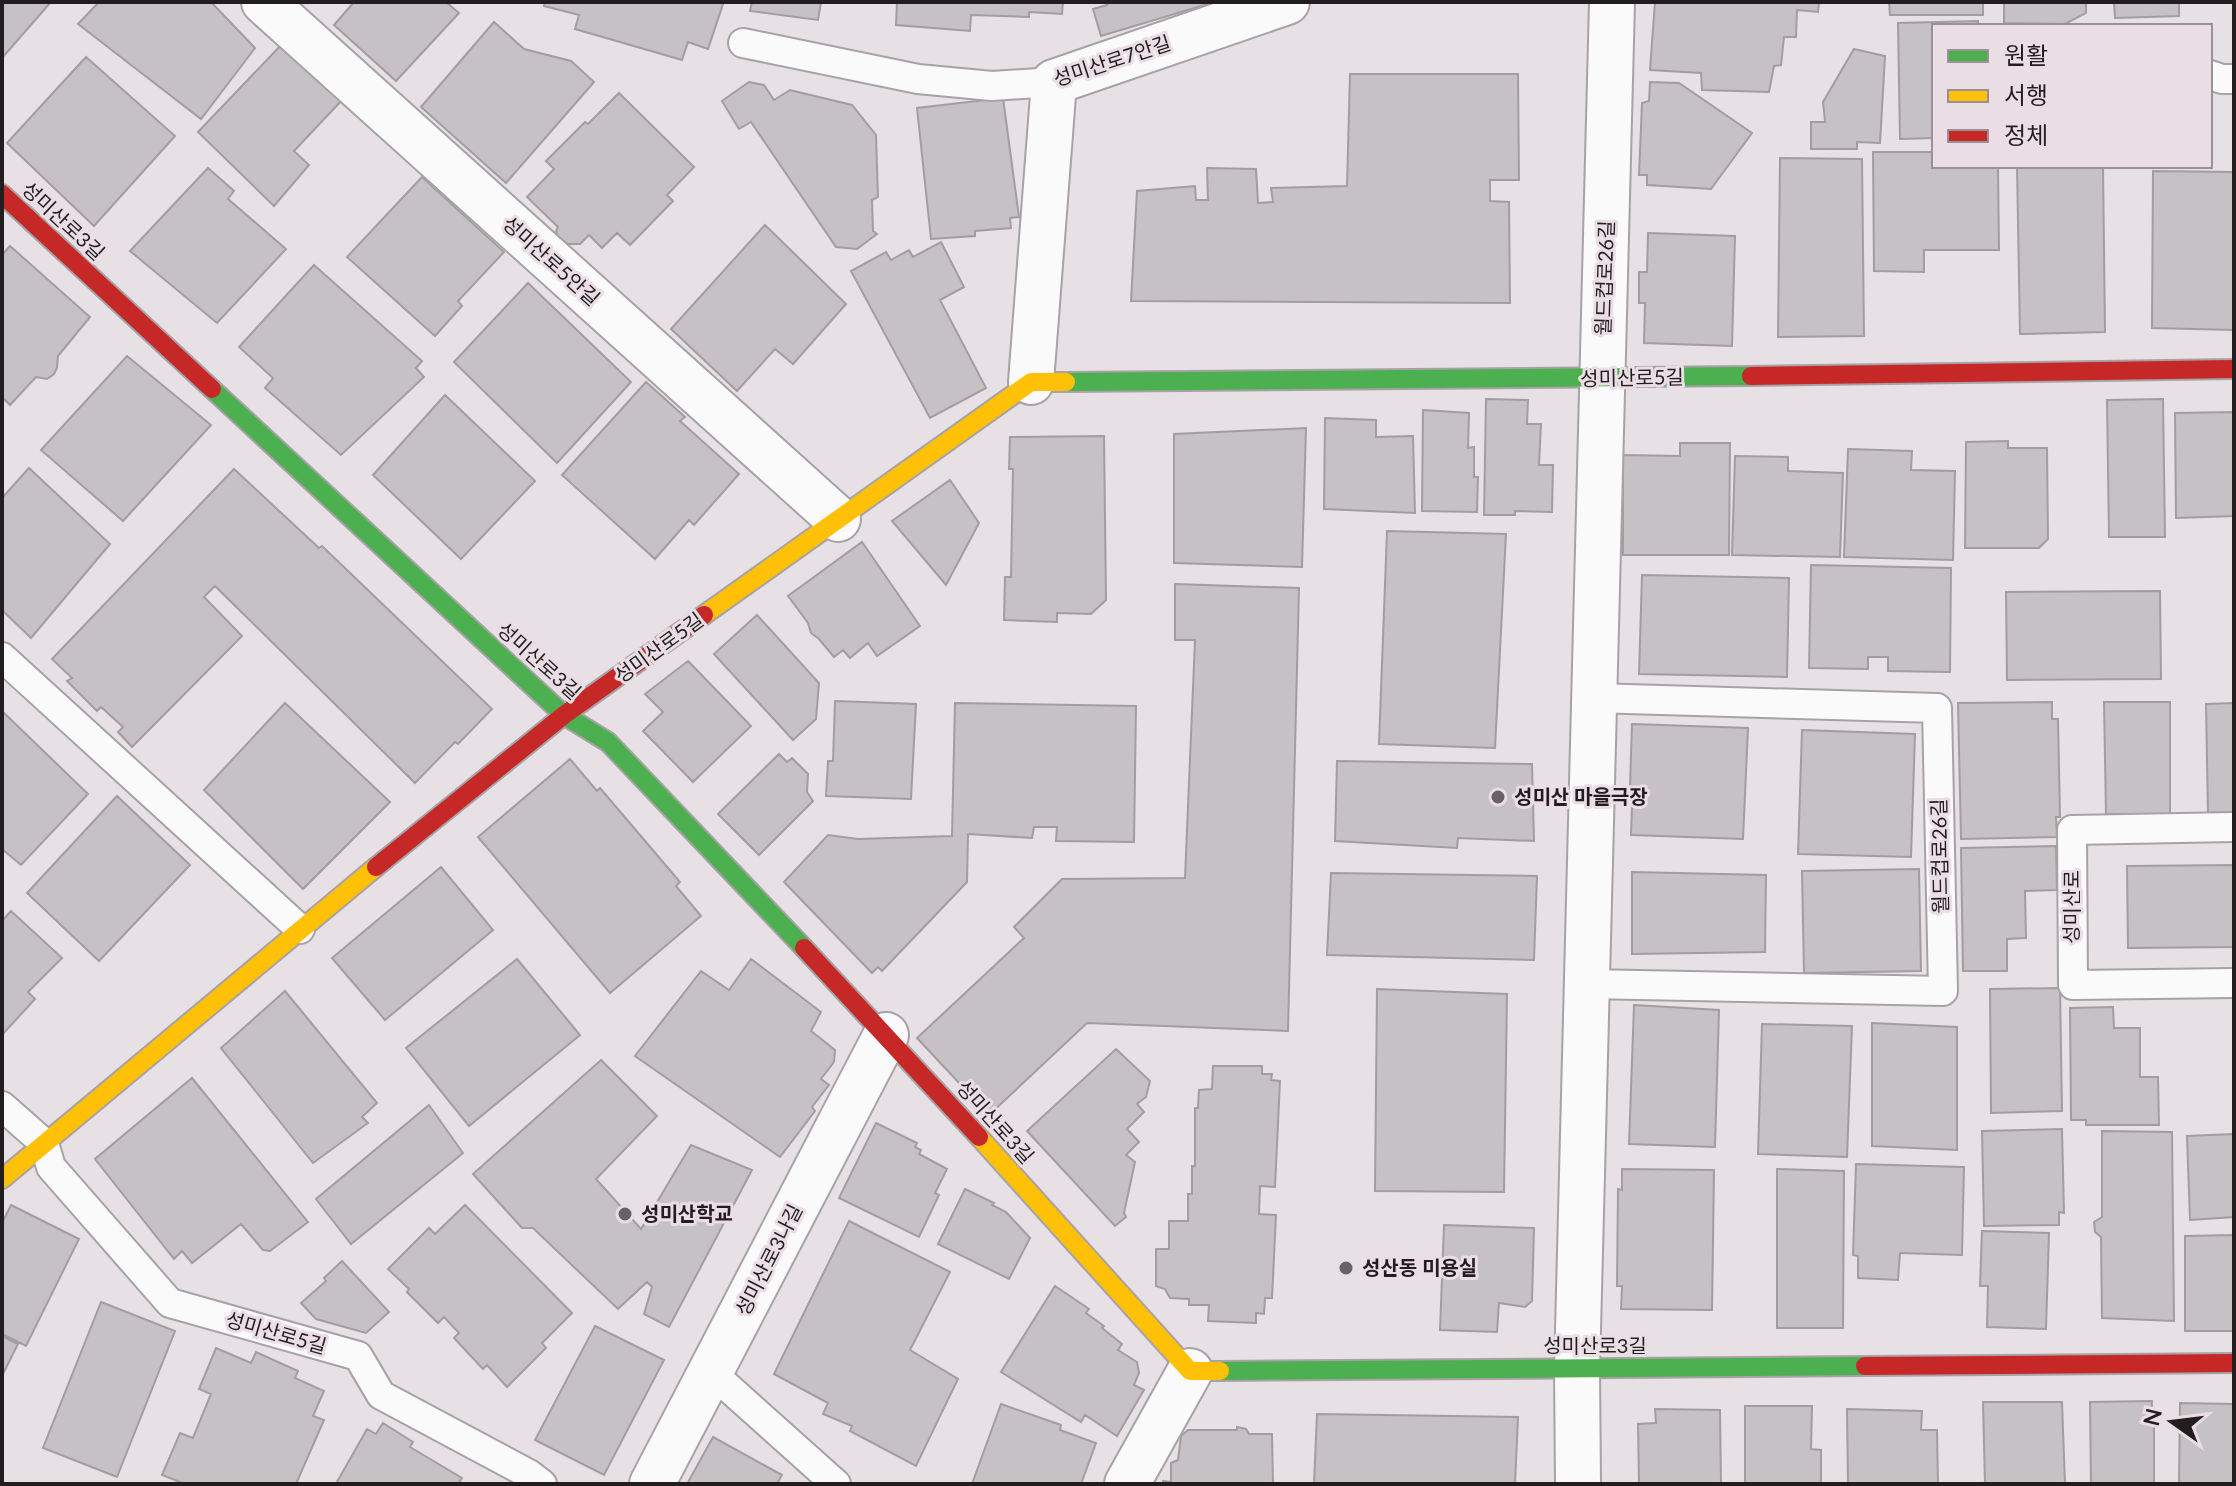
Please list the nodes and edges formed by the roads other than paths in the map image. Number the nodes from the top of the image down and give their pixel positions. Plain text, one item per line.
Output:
1 (264, 2) edge
2 (1287, 2) edge
3 (1612, 2) edge
4 (743, 43) dead end
5 (2212, 76) edge
6 (2234, 79) edge
7 (1054, 82) junction
8 (2, 194) edge
9 (2234, 369) edge
10 (1602, 378) junction
11 (1031, 382) junction
12 (838, 519) junction
13 (2, 657) edge
14 (1593, 698) junction
15 (564, 715) junction
16 (2234, 827) edge
17 (300, 929) junction
18 (2234, 983) edge
19 (1587, 984) junction
20 (886, 1035) junction
21 (2, 1106) edge
22 (44, 1143) junction
23 (2, 1179) edge
24 (2234, 1363) edge
25 (1577, 1369) junction
26 (1190, 1371) junction
27 (711, 1372) junction
28 (542, 1484) edge
29 (652, 1484) edge
30 (836, 1484) edge
31 (1127, 1484) edge
32 (1578, 1484) edge

1 - 12 street, 성미산로5안길
2 - 7 street, 성미산로7안길
3 - 10 street, 월드컵로26길
4 - 7 lane, 성미산로7안길
5 - 6 lane
7 - 11 street
8 - 15 street, 성미산로3길
9 - 10 street, 성미산로5길
10 - 11 street, 성미산로5길
10 - 14 street, 월드컵로26길
11 - 12 street, 성미산로5길
12 - 15 street, 성미산로5길
13 - 17 lane
14 - 19 street, 월드컵로26길
14 - 19 lane, 월드컵로26길
15 - 17 street, 성미산로5길
15 - 20 street, 성미산로3길
16 - 18 lane, 성미산로
17 - 22 street, 성미산로5길
19 - 25 street, 월드컵로26길
20 - 26 street, 성미산로3길
20 - 27 street, 성미산로3나길
21 - 22 lane, 성미산로5길
22 - 23 street, 성미산로5길
22 - 28 lane, 성미산로5길
24 - 25 street, 성미산로3길
25 - 26 street, 성미산로3길
25 - 32 street, 월드컵로26길
26 - 31 street
27 - 29 street, 성미산로3나길
27 - 30 lane

